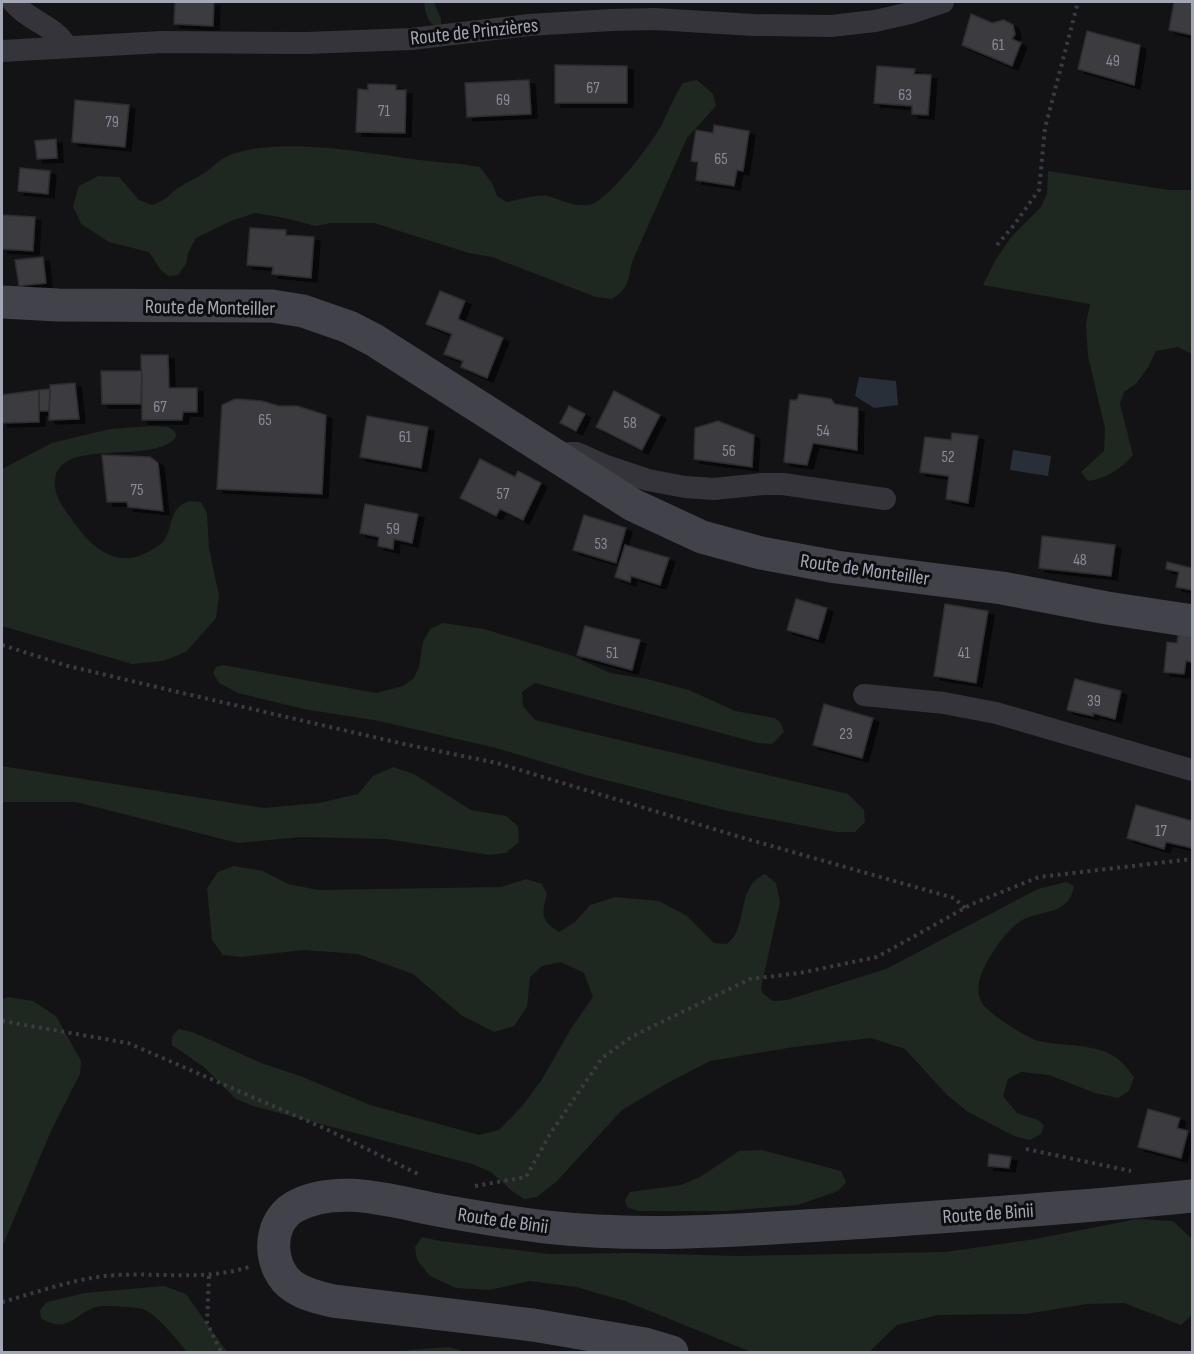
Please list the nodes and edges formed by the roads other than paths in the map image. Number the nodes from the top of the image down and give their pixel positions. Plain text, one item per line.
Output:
1 (13, 2) edge
2 (943, 2) edge
3 (67, 47) junction
4 (2, 51) edge
5 (2, 302) edge
6 (559, 457) junction
7 (885, 499) dead end
8 (1192, 621) edge
9 (864, 695) dead end
10 (1192, 770) edge
11 (1192, 1196) edge
12 (672, 1353) edge

1 - 3 street
2 - 3 street, Route de Prinzières
3 - 4 street, Route de Prinzières
5 - 6 street, Route de Monteiller
6 - 7 street
6 - 8 street, Route de Monteiller
9 - 10 street
11 - 12 street, Route de Binii

